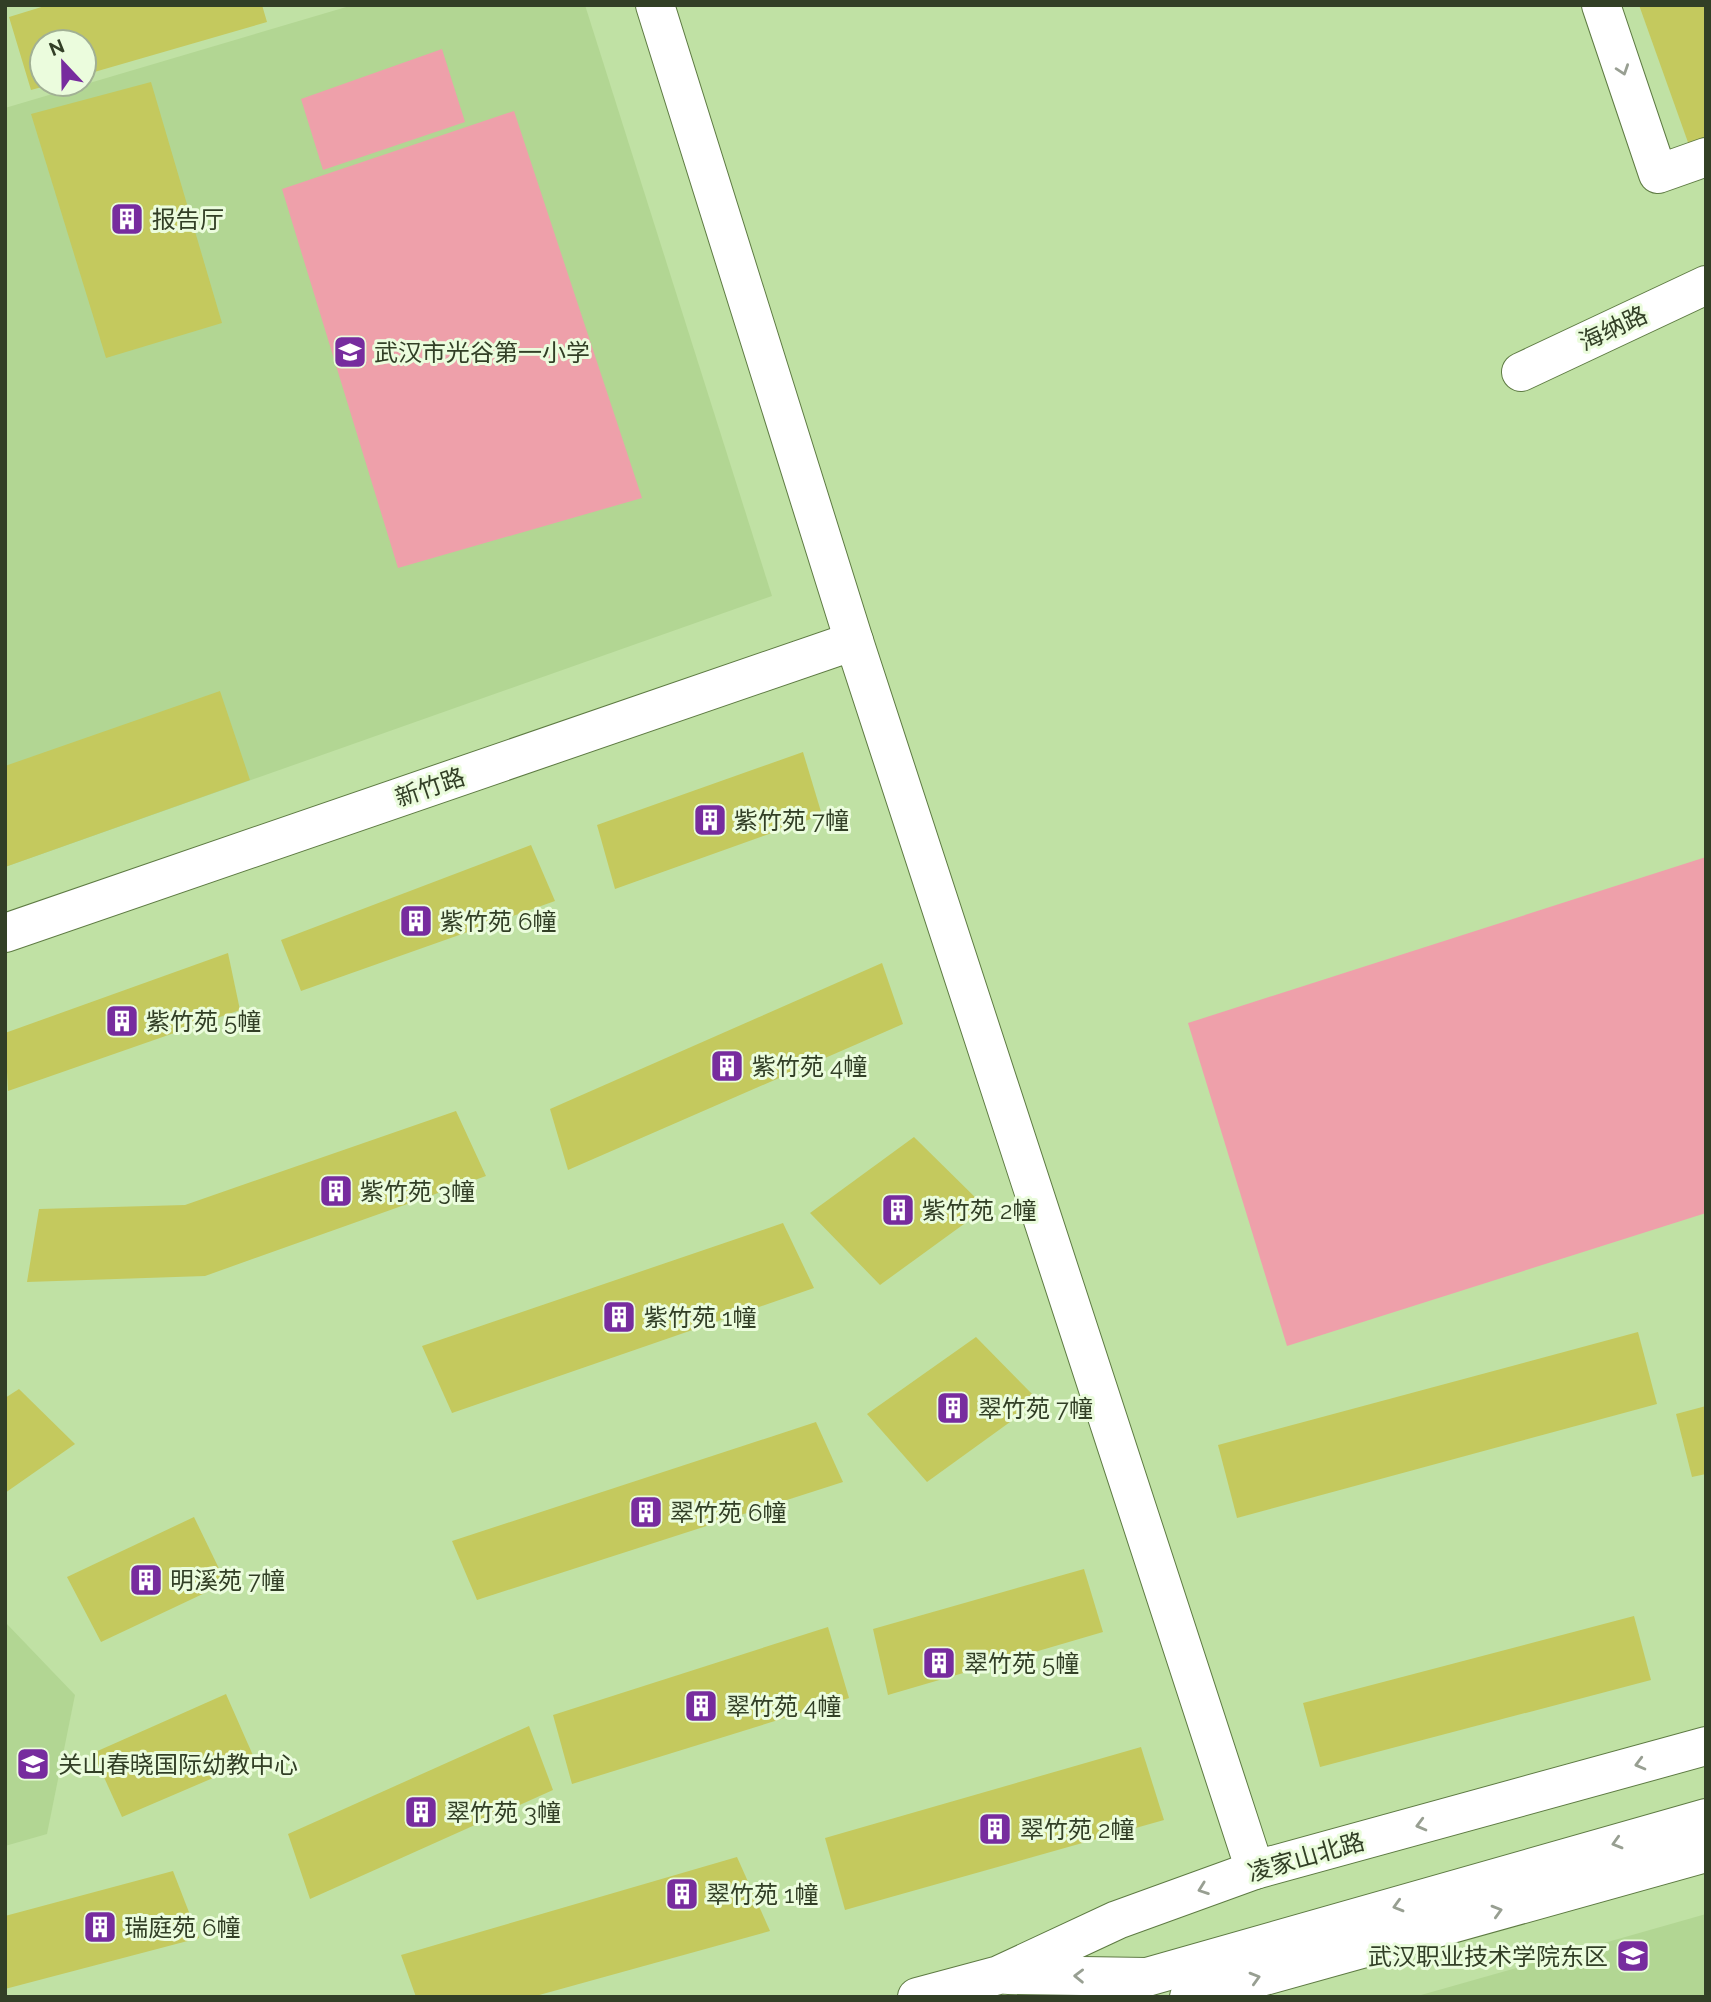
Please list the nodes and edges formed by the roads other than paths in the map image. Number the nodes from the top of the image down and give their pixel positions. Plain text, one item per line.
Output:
1 (655, 5) edge
2 (1601, 5) edge
3 (1706, 157) edge
4 (1706, 285) edge
5 (1521, 372) dead end
6 (854, 641) junction
7 (5, 933) edge
8 (1706, 1746) edge
9 (1706, 1818) edge
10 (1706, 1853) edge
11 (1255, 1870) junction
12 (999, 1975) junction
13 (917, 1997) edge
14 (1189, 1997) edge

1 - 6 main road
2 -> 3 main road
4 - 5 main road, 海纳路
6 - 7 main road, 新竹路
6 - 11 main road
8 -> 11 main road, 凌家山北路
9 -> 12 main road
14 -> 10 main road
11 -> 12 main road, 凌家山北路
12 - 13 main road, 凌家山北路

